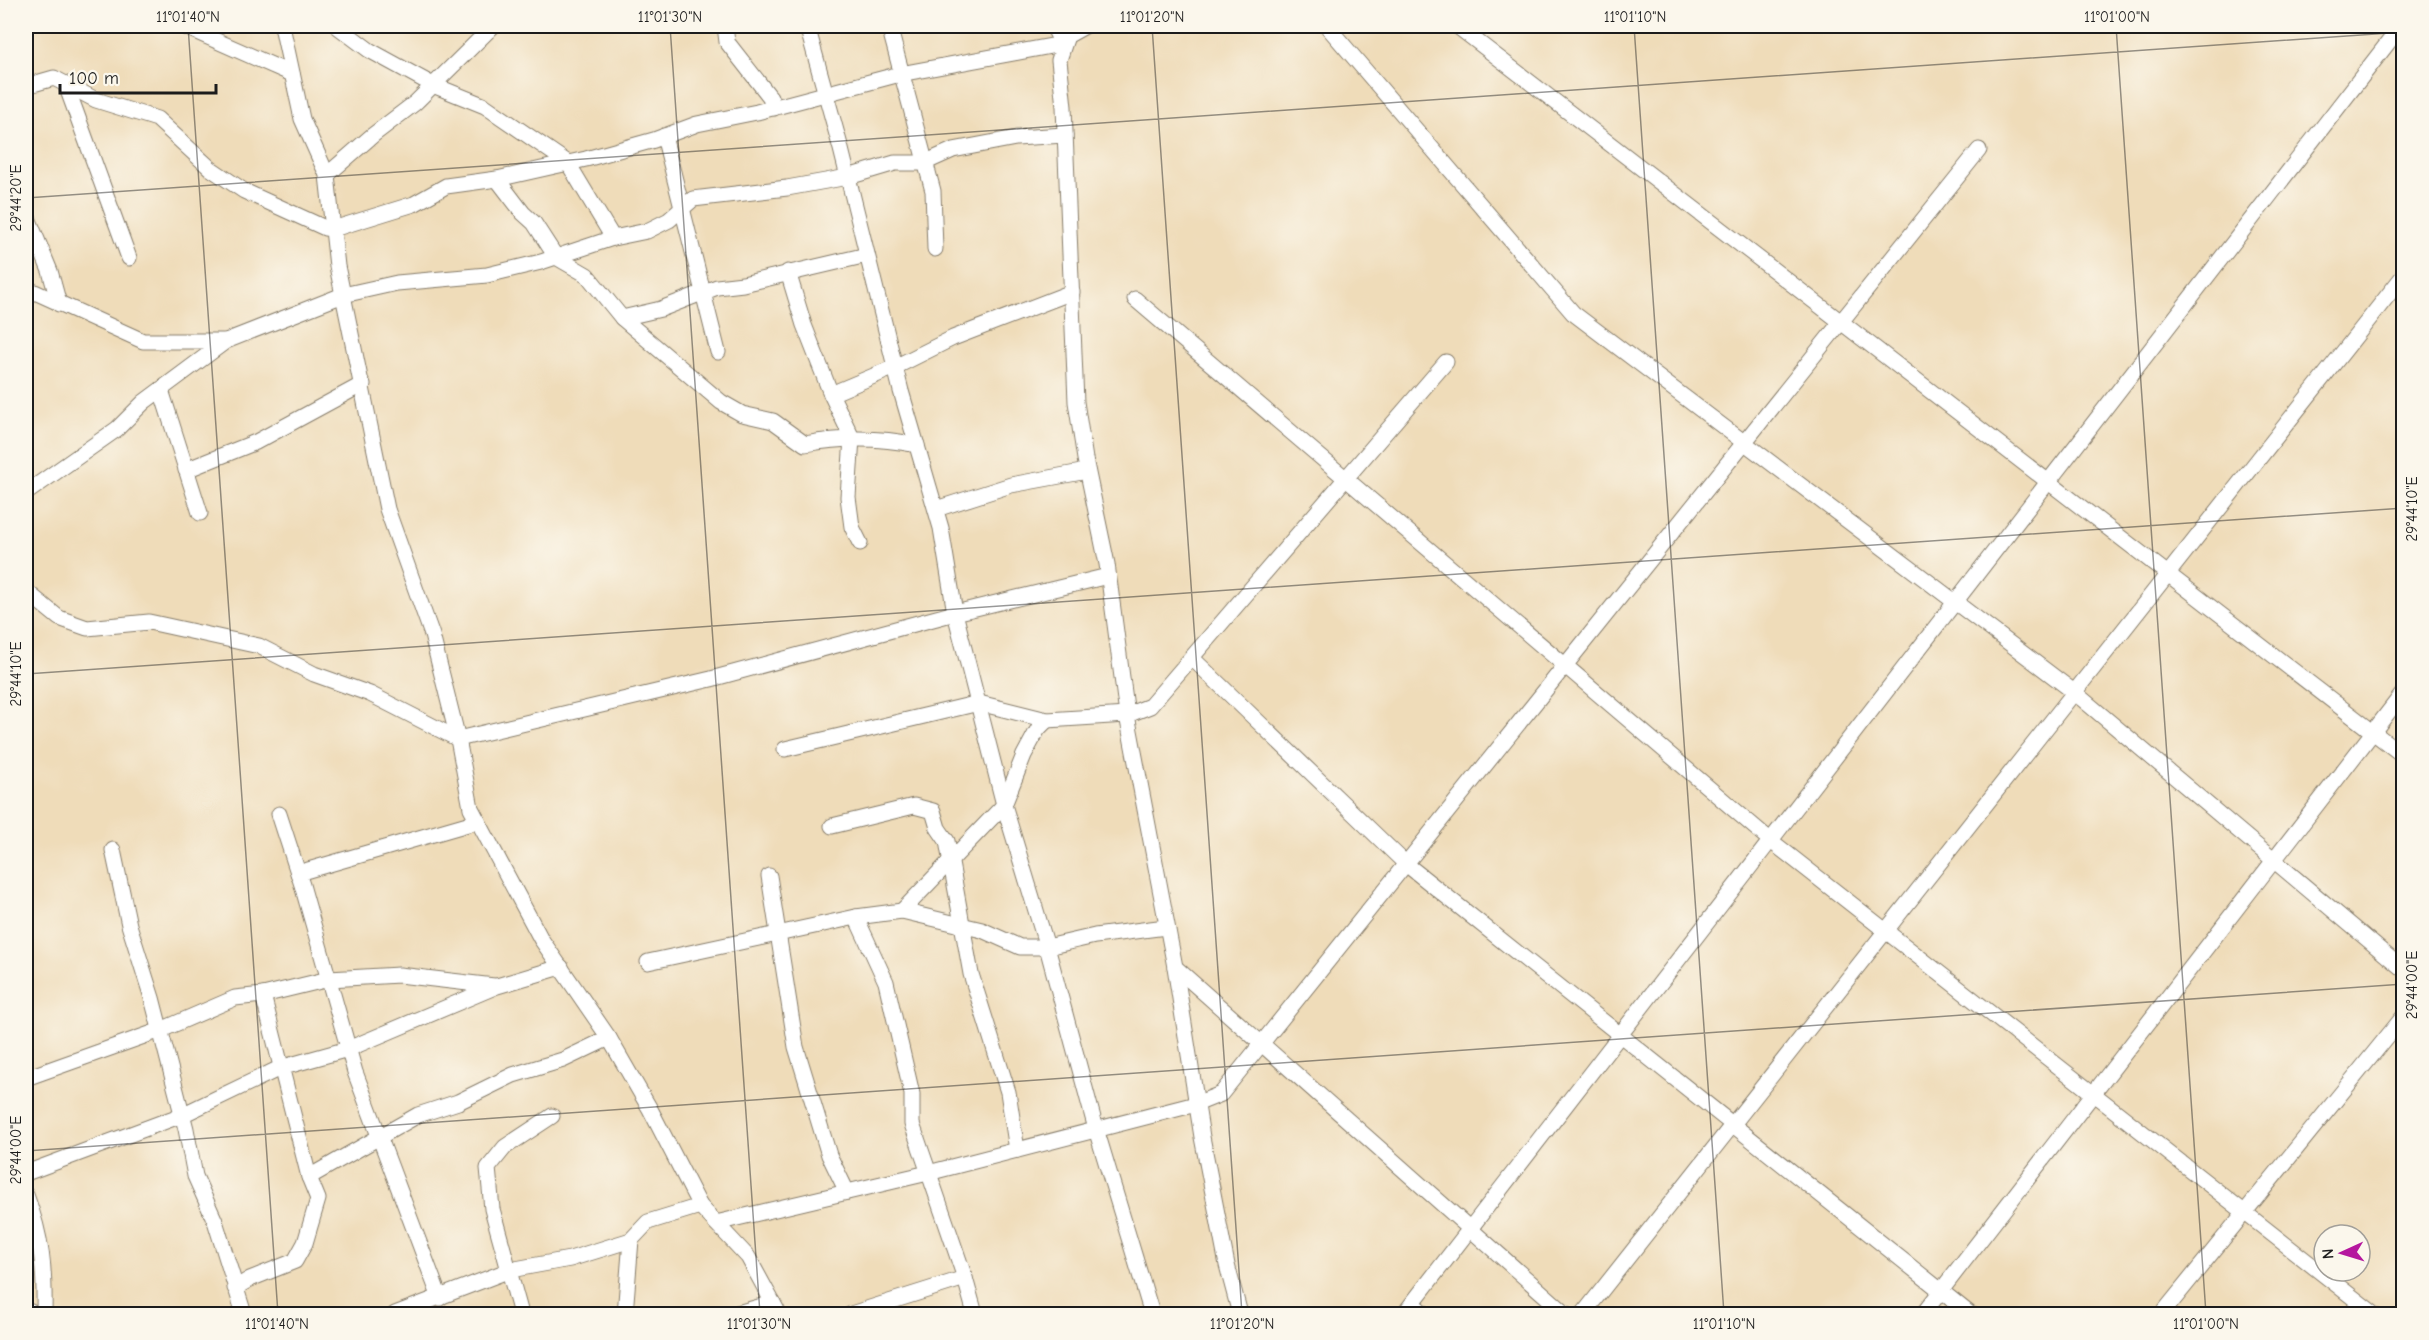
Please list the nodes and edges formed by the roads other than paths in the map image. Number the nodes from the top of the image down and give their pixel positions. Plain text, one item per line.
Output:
1 (183, 26) edge
2 (282, 26) edge
3 (337, 26) edge
4 (493, 26) edge
5 (725, 26) edge
6 (807, 26) edge
7 (889, 26) edge
8 (1053, 26) edge
9 (1085, 26) edge
10 (1327, 26) edge
11 (1457, 26) edge
12 (2401, 26) edge
13 (1062, 44) junction
14 (292, 74) junction
15 (900, 74) junction
16 (66, 85) junction
17 (433, 85) junction
18 (26, 86) edge
19 (825, 94) junction
20 (774, 108) junction
21 (1065, 135) junction
22 (664, 136) junction
23 (1979, 150) dead end
24 (567, 163) junction
25 (924, 163) junction
26 (327, 175) junction
27 (848, 177) junction
28 (497, 179) junction
29 (681, 209) junction
30 (26, 213) edge
31 (333, 229) junction
32 (613, 238) junction
33 (935, 249) dead end
34 (867, 255) junction
35 (556, 257) junction
36 (129, 258) dead end
37 (788, 272) junction
38 (2403, 275) edge
39 (26, 288) edge
40 (1072, 291) junction
41 (702, 293) junction
42 (343, 295) junction
43 (1135, 299) dead end
44 (59, 304) junction
45 (622, 318) junction
46 (1841, 322) junction
47 (226, 341) junction
48 (718, 352) dead end
49 (1446, 362) dead end
50 (895, 368) junction
51 (363, 384) junction
52 (161, 390) junction
53 (831, 394) junction
54 (852, 438) junction
55 (1744, 443) junction
56 (917, 445) junction
57 (186, 470) junction
58 (1087, 471) junction
59 (1347, 480) junction
60 (2048, 482) junction
61 (26, 493) edge
62 (936, 509) junction
63 (200, 513) dead end
64 (860, 543) dead end
65 (2168, 574) junction
66 (1108, 576) junction
67 (26, 591) edge
68 (1955, 602) junction
69 (955, 613) junction
70 (1192, 658) junction
71 (1565, 666) junction
72 (2074, 692) junction
73 (2403, 692) edge
74 (979, 703) junction
75 (1127, 715) junction
76 (1047, 720) junction
77 (2373, 732) junction
78 (458, 740) junction
79 (785, 749) dead end
80 (2403, 756) edge
81 (1004, 805) junction
82 (279, 814) dead end
83 (478, 821) junction
84 (832, 826) dead end
85 (1771, 841) junction
86 (113, 850) dead end
87 (2274, 860) junction
88 (949, 864) junction
89 (1406, 864) junction
90 (298, 873) junction
91 (769, 876) dead end
92 (902, 911) junction
93 (856, 917) junction
94 (960, 925) junction
95 (1166, 927) junction
96 (1886, 931) junction
97 (778, 933) junction
98 (1047, 947) junction
99 (648, 962) dead end
100 (561, 967) junction
101 (1175, 967) junction
102 (2403, 970) edge
103 (329, 979) junction
104 (497, 986) junction
105 (263, 995) junction
106 (2403, 1016) edge
107 (161, 1030) junction
108 (1620, 1035) junction
109 (609, 1038) junction
110 (1261, 1044) junction
111 (348, 1049) junction
112 (280, 1068) junction
113 (26, 1078) edge
114 (2093, 1094) junction
115 (1196, 1104) junction
116 (182, 1114) junction
117 (552, 1116) dead end
118 (1732, 1125) junction
119 (1096, 1129) junction
120 (380, 1138) junction
121 (1017, 1150) junction
122 (26, 1173) edge
123 (928, 1173) junction
124 (309, 1177) junction
125 (846, 1192) junction
126 (26, 1195) edge
127 (700, 1206) junction
128 (2245, 1213) junction
129 (716, 1223) junction
130 (1470, 1229) junction
131 (631, 1240) junction
132 (510, 1270) junction
133 (966, 1278) junction
134 (235, 1288) junction
135 (1941, 1292) junction
136 (440, 1298) junction
137 (776, 1309) edge
138 (1408, 1309) edge
139 (26, 1310) edge
140 (35, 1314) edge
141 (44, 1314) edge
142 (244, 1314) edge
143 (395, 1314) edge
144 (521, 1314) edge
145 (625, 1314) edge
146 (734, 1314) edge
147 (851, 1314) edge
148 (975, 1314) edge
149 (1152, 1314) edge
150 (1240, 1314) edge
151 (1425, 1314) edge
152 (1566, 1314) edge
153 (1583, 1314) edge
154 (1923, 1314) edge
155 (1970, 1314) edge
156 (2162, 1314) edge
157 (2374, 1314) edge

1 - 14 street
2 - 14 street
3 - 17 street
4 - 17 street
5 - 20 street
6 - 19 street
7 - 15 street
8 - 13 street
9 - 13 street
10 - 55 street
11 - 46 street
12 - 60 street
13 - 15 street
13 - 21 street
14 - 26 street
15 - 19 street
15 - 25 street
16 - 18 street
16 - 31 street
16 - 36 street
17 - 24 street
17 - 26 street
19 - 20 street
19 - 27 street
20 - 22 street
21 - 25 street
21 - 40 street
22 - 24 street
22 - 29 street
23 - 46 street
24 - 28 street
24 - 32 street
25 - 27 street
25 - 33 street
26 - 31 street
27 - 29 street
27 - 34 street
28 - 31 street
28 - 35 street
29 - 32 street
29 - 41 street
30 - 44 street
31 - 42 street
32 - 35 street
34 - 37 street
34 - 50 street
35 - 42 street
35 - 45 street
37 - 41 street
37 - 53 street
38 - 65 street
39 - 44 street
40 - 50 street
40 - 58 street
41 - 45 street
41 - 48 street
42 - 47 street
42 - 51 street
43 - 59 street
44 - 47 street
45 - 54 street
46 - 55 street
46 - 60 street
47 - 52 street
49 - 59 street
50 - 53 street
50 - 56 street
51 - 57 street
51 - 78 street
52 - 57 street
52 - 61 street
53 - 54 street
54 - 56 street
54 - 64 street
55 - 68 street
55 - 71 street
56 - 62 street
57 - 63 street
58 - 62 street
58 - 66 street
59 - 70 street
59 - 71 street
60 - 65 street
60 - 68 street
62 - 69 street
65 - 72 street
65 - 77 street
66 - 69 street
66 - 75 street
67 - 78 street
68 - 72 street
68 - 85 street
69 - 74 street
69 - 78 street
70 - 75 street
70 - 89 street
71 - 85 street
71 - 89 street
72 - 87 street
72 - 96 street
73 - 77 street
74 - 76 street
74 - 79 street
74 - 81 street
75 - 76 street
75 - 95 street
76 - 81 street
77 - 80 street
77 - 87 street
78 - 83 street
81 - 88 street
81 - 98 street
82 - 90 street
83 - 90 street
83 - 100 street
84 - 88 street
85 - 96 street
85 - 108 street
86 - 107 street
87 - 102 street
87 - 114 street
88 - 92 street
88 - 94 street
89 - 108 street
89 - 110 street
90 - 103 street
91 - 97 street
92 - 93 street
92 - 94 street
93 - 97 street
93 - 123 street
94 - 98 street
94 - 121 street
95 - 98 street
95 - 101 street
96 - 114 street
96 - 118 street
97 - 99 street
97 - 125 street
98 - 119 street
100 - 104 street
100 - 109 street
101 - 110 street
101 - 115 street
103 - 104 street
103 - 105 street
103 - 111 street
104 - 111 street
105 - 107 street
105 - 112 street
106 - 128 street
107 - 113 street
107 - 116 street
108 - 118 street
108 - 130 street
109 - 120 street
109 - 127 street
110 - 115 street
110 - 130 street
111 - 112 street
111 - 120 street
112 - 116 street
112 - 124 street
114 - 128 street
114 - 135 street
115 - 119 street
115 - 150 street
116 - 122 street
116 - 134 street
117 - 132 street
118 - 135 street
118 - 153 street
119 - 121 street
119 - 149 street
120 - 124 street
120 - 136 street
121 - 123 street
123 - 125 street
123 - 133 street
124 - 134 street
125 - 129 street
126 - 141 street
127 - 129 street
127 - 131 street
128 - 156 street
128 - 157 street
129 - 137 street
130 - 138 street
130 - 152 street
131 - 132 street
131 - 145 street
132 - 136 street
132 - 144 street
133 - 147 street
133 - 148 street
134 - 142 street
135 - 154 street
135 - 155 street
136 - 143 street
137 - 146 street
138 - 151 street
139 - 140 street

